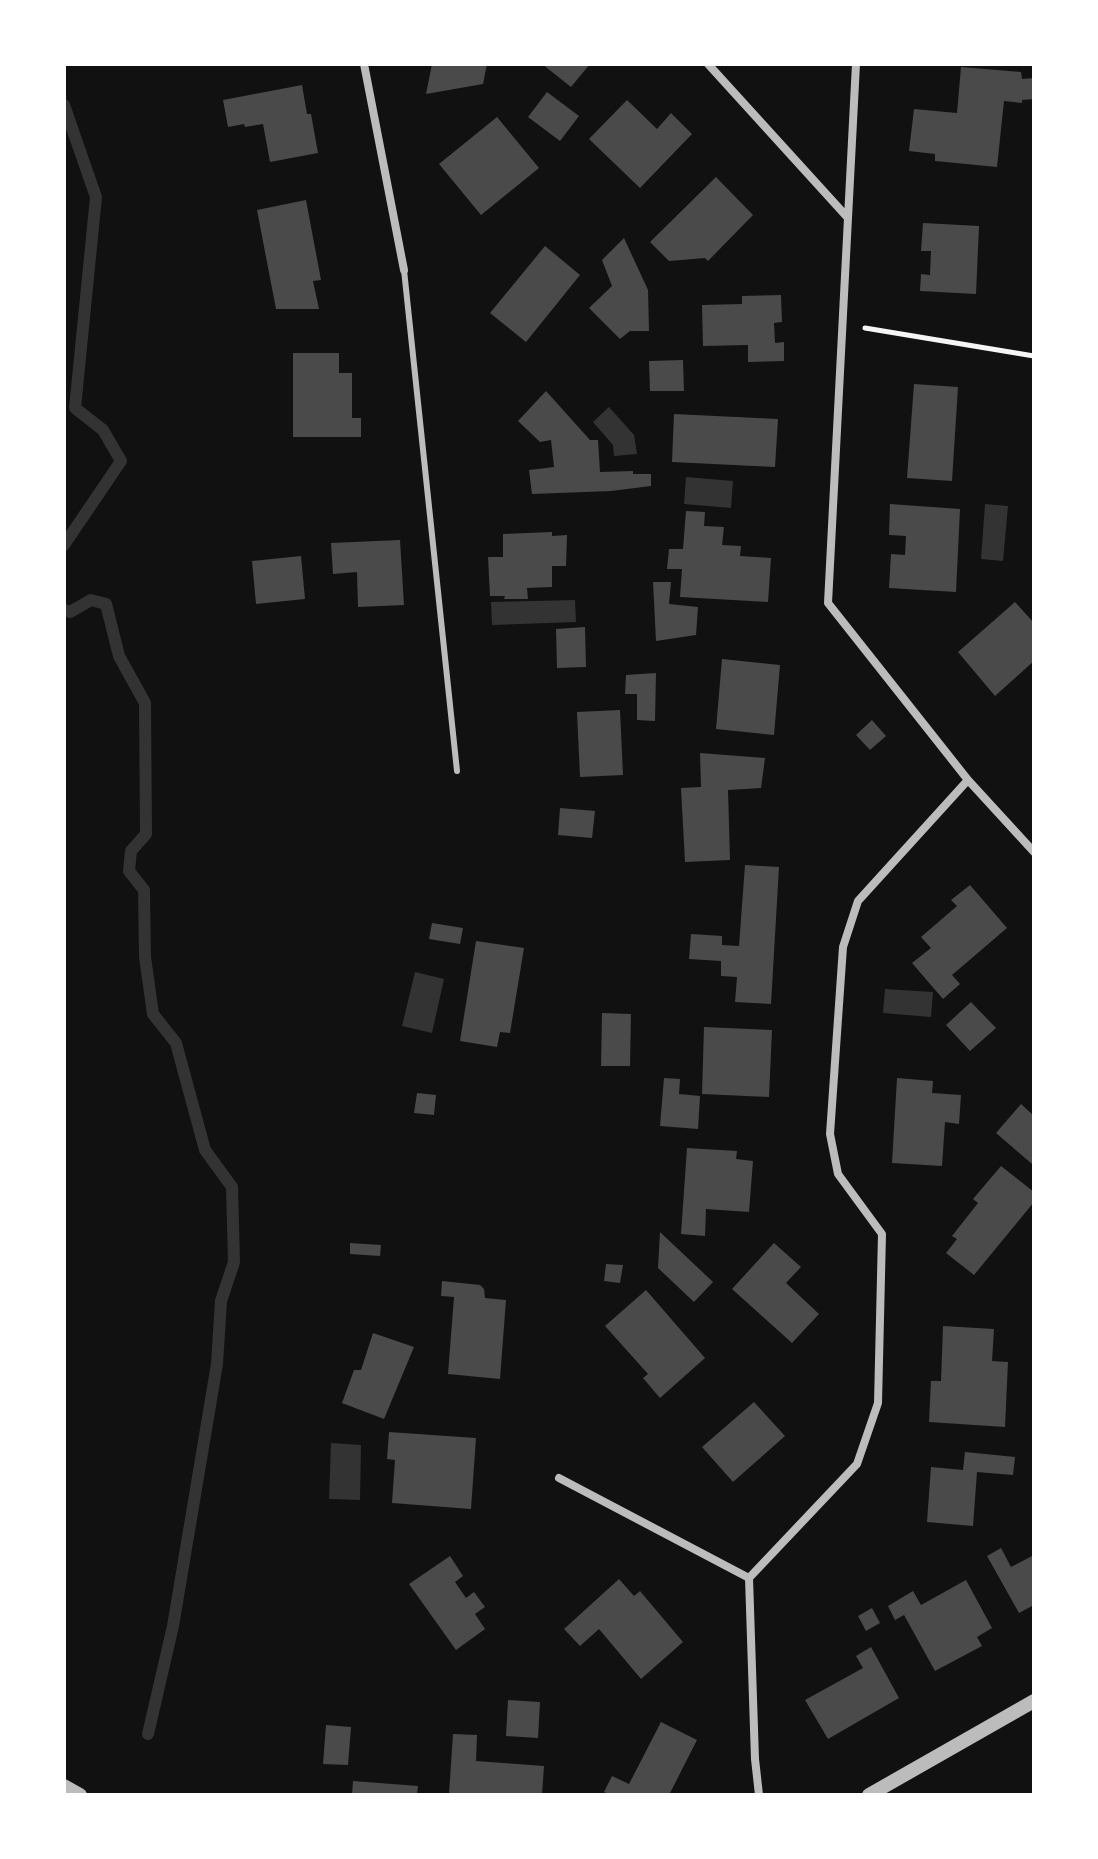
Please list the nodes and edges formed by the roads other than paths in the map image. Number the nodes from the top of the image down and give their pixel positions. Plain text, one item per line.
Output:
1 (364, 64) edge
2 (708, 64) edge
3 (856, 64) edge
4 (848, 218) junction
5 (404, 270) joint
6 (457, 771) dead end
7 (968, 780) junction
8 (1034, 852) edge
9 (559, 1478) dead end
10 (749, 1578) junction
11 (1034, 1701) edge
12 (64, 1786) edge
13 (80, 1795) edge
14 (759, 1795) edge
15 (869, 1795) edge

1 - 5 street
2 - 4 street
3 - 4 street
4 - 7 street
5 - 6 lane
7 - 8 street
7 - 10 street
9 - 10 street
10 - 14 street
11 - 15 street
12 - 13 street

